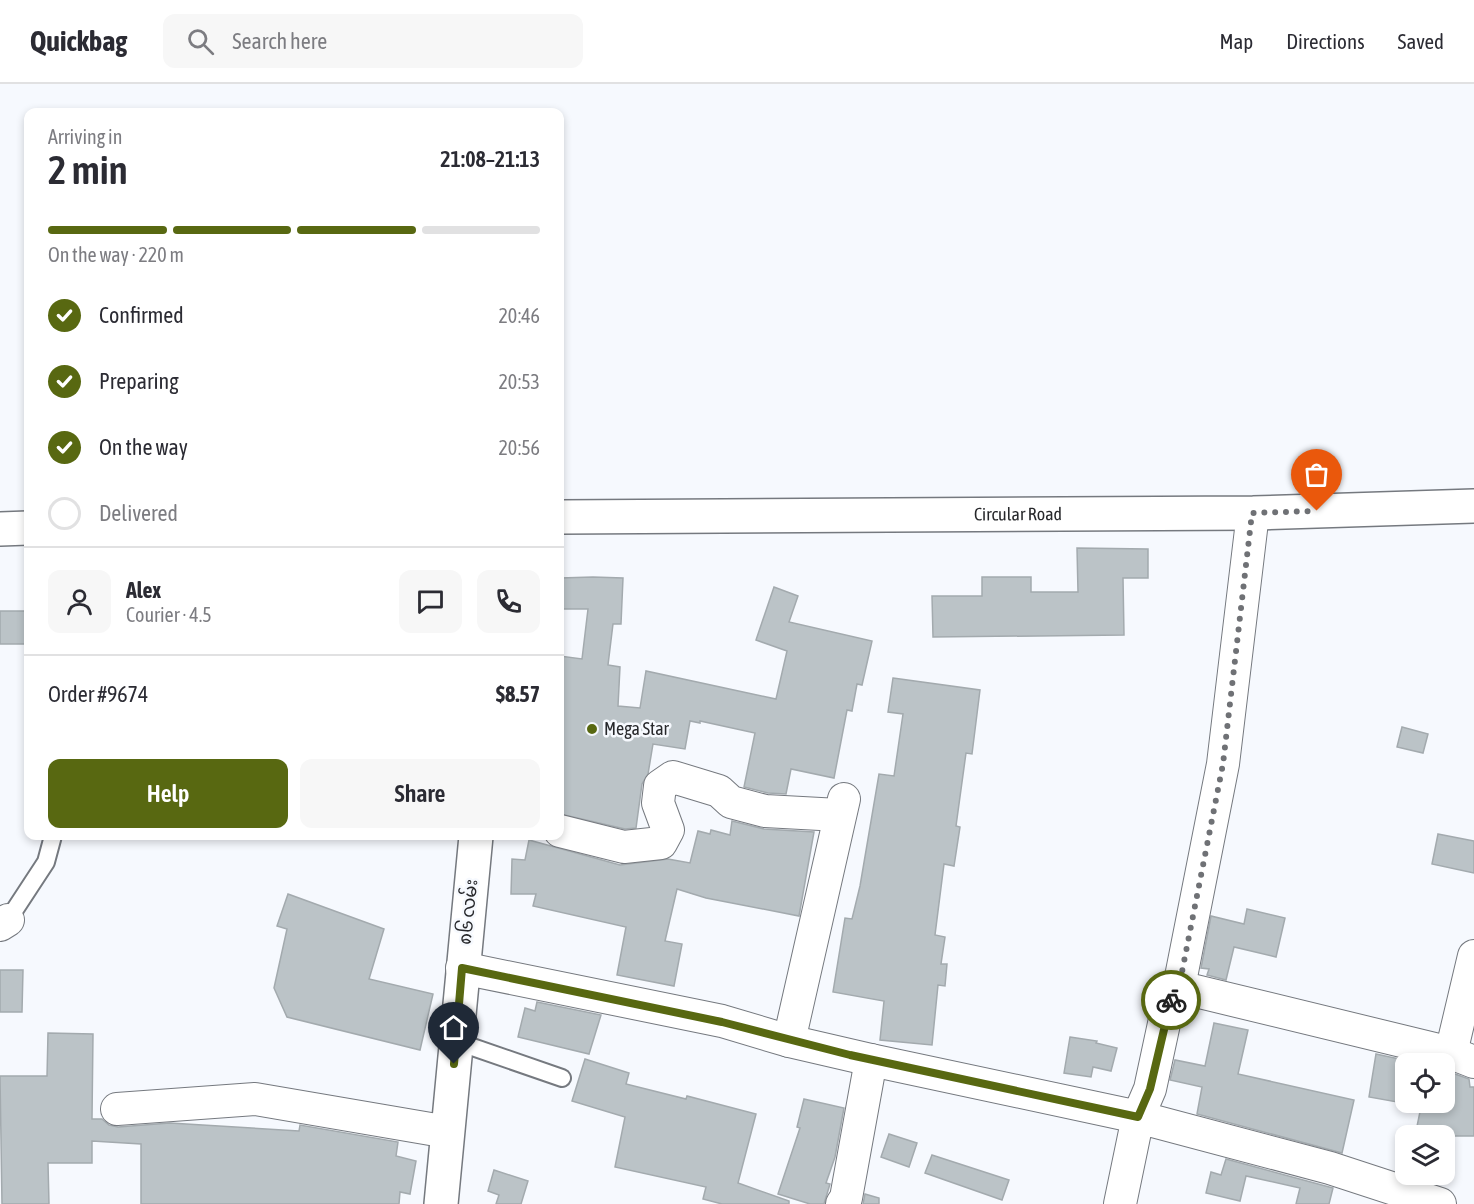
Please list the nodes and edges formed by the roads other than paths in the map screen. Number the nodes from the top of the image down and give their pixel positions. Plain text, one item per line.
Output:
1 (1474, 506) edge
2 (1252, 513) junction
3 (564, 517) edge
4 (24, 528) edge
5 (0, 529) edge
6 (564, 832) edge
7 (52, 840) edge
8 (476, 840) edge
9 (4, 923) edge
10 (1474, 956) edge
11 (462, 968) junction
12 (1179, 987) junction
13 (455, 1041) junction
14 (789, 1041) junction
15 (1463, 1058) edge
16 (871, 1060) junction
17 (562, 1078) dead end
18 (117, 1108) dead end
19 (1138, 1117) junction
20 (448, 1132) junction
21 (441, 1204) edge
22 (842, 1204) edge
23 (1120, 1204) edge
24 (1440, 1204) edge

1 - 2 main road, Circular Road
2 - 3 main road, Circular Road
2 - 12 street
4 - 5 main road
6 - 14 street
7 - 9 lane
8 - 11 main road, ၈၆ လမ်း
10 - 15 street
11 - 13 main road, ၈၆ လမ်း
11 - 14 street
12 - 15 street
12 - 19 street
13 - 17 lane
13 - 20 main road, ၈၆ လမ်း
14 - 16 street
16 - 19 street
16 - 22 street
18 - 20 street
19 - 23 street
19 - 24 street
20 - 21 main road, ၈၆ လမ်း

